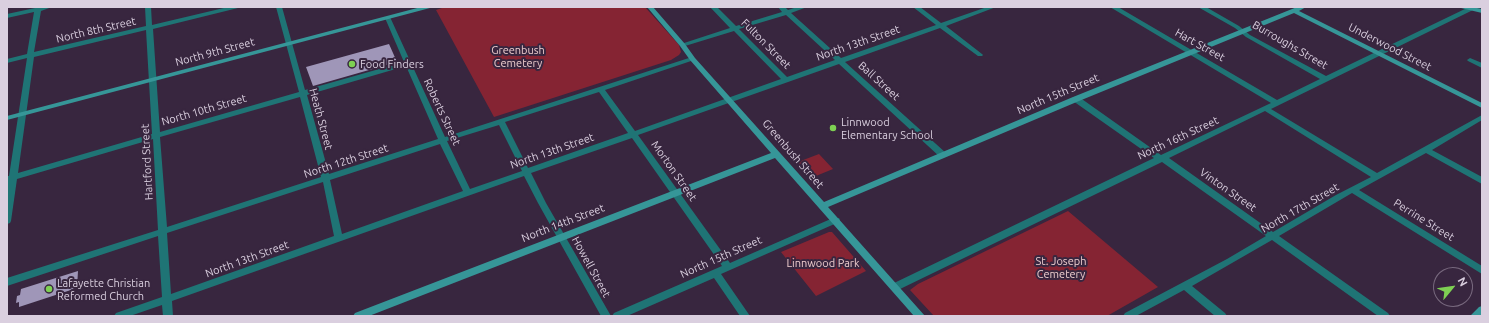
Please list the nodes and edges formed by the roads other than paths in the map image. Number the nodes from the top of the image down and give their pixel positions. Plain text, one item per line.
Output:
1 (49, 7) edge
2 (148, 7) edge
3 (236, 7) edge
4 (279, 7) edge
5 (428, 7) edge
6 (650, 7) edge
7 (713, 7) edge
8 (781, 7) edge
9 (804, 7) edge
10 (916, 7) edge
11 (993, 7) edge
12 (1113, 7) edge
13 (1201, 7) edge
14 (1303, 7) edge
15 (1463, 7) edge
16 (38, 8) edge
17 (1472, 8) edge
18 (1291, 9) edge
19 (1482, 11) edge
20 (787, 13) junction
21 (7, 16) edge
22 (388, 18) junction
23 (941, 25) junction
24 (150, 28) junction
25 (735, 29) junction
26 (1243, 31) junction
27 (290, 44) junction
28 (683, 45) junction
29 (1191, 52) junction
30 (1378, 54) junction
31 (31, 55) junction
32 (980, 55) dead end
33 (692, 59) junction
34 (1470, 60) dead end
35 (7, 61) edge
36 (840, 61) junction
37 (408, 63) junction
38 (1482, 66) edge
39 (1326, 79) junction
40 (153, 80) junction
41 (786, 80) junction
42 (601, 89) junction
43 (302, 93) junction
44 (1076, 99) junction
45 (729, 100) junction
46 (1277, 103) junction
47 (1482, 106) edge
48 (1265, 108) junction
49 (22, 114) junction
50 (1482, 117) edge
51 (7, 118) edge
52 (501, 122) junction
53 (633, 134) junction
54 (156, 136) junction
55 (443, 141) junction
56 (1426, 150) junction
57 (777, 154) junction
58 (944, 155) junction
59 (1161, 158) junction
60 (525, 172) junction
61 (1376, 176) junction
62 (10, 178) edge
63 (326, 179) junction
64 (1482, 181) edge
65 (1353, 190) junction
66 (468, 192) junction
67 (674, 193) junction
68 (823, 206) junction
69 (836, 220) junction
70 (7, 221) edge
71 (162, 233) junction
72 (1273, 235) junction
73 (562, 237) junction
74 (339, 238) junction
75 (728, 267) junction
76 (1482, 270) edge
77 (715, 272) junction
78 (7, 282) edge
79 (1184, 285) junction
80 (895, 287) junction
81 (167, 299) junction
82 (1482, 310) edge
83 (120, 316) edge
84 (168, 316) edge
85 (358, 316) edge
86 (606, 316) edge
87 (617, 316) edge
88 (745, 316) edge
89 (920, 316) edge
90 (1128, 316) edge
91 (1222, 316) edge
92 (1385, 316) edge
93 (1475, 316) edge

1 - 16 street
2 - 24 street, Hartford Street
3 - 24 street, North 8th Street
4 - 27 street, Heath Street
5 - 22 main road, North 9th Street
6 - 28 main road, Greenbush Street
7 - 25 street, Fulton Street
8 - 20 street, Ball Street
9 - 20 street
10 - 23 street
11 - 23 street, North 13th Street
12 - 29 street, Hart Street
13 - 26 street, Burroughs Street
14 - 18 main road, North 15th Street
15 - 17 main road
16 - 21 street
16 - 31 street
17 - 19 main road
17 - 30 street, North 16th Street
18 - 26 main road, North 15th Street
18 - 30 main road, Underwood Street
20 - 25 street
20 - 36 street, Ball Street
22 - 27 main road, North 9th Street
22 - 37 street, Roberts Street
23 - 32 street
23 - 36 street, North 13th Street
24 - 31 street, North 8th Street
24 - 40 street, Hartford Street
25 - 28 street
25 - 41 street, Fulton Street
26 - 29 main road, North 15th Street
26 - 39 street, Burroughs Street
27 - 40 main road, North 9th Street
27 - 43 street, Heath Street
28 - 33 main road, Greenbush Street
29 - 44 main road, North 15th Street
29 - 46 street, Hart Street
30 - 39 street, North 16th Street
30 - 47 main road, Underwood Street
31 - 35 street, North 8th Street
31 - 49 street
33 - 42 street, North 12th Street
33 - 45 main road, Greenbush Street
34 - 38 street
36 - 41 street, North 13th Street
36 - 58 street, Ball Street
37 - 43 street, North 10th Street
37 - 55 street, Roberts Street
39 - 46 street, North 16th Street
40 - 49 main road, North 9th Street
40 - 54 street, Hartford Street
41 - 45 street, North 13th Street
42 - 52 street, North 12th Street
42 - 53 street, Morton Street
43 - 54 street, North 10th Street
43 - 63 street, Heath Street
44 - 58 main road, North 15th Street
44 - 59 street, Vinton Street
45 - 53 street, North 13th Street
45 - 57 main road, Greenbush Street
46 - 48 street, North 16th Street
48 - 59 street, North 16th Street
48 - 61 street
49 - 51 main road, North 9th Street
49 - 62 street
50 - 56 street, North 17th Street
52 - 55 street, North 12th Street
52 - 60 street, Howell Street
53 - 60 street, North 13th Street
53 - 67 street, Morton Street
54 - 62 street, North 10th Street
54 - 71 street, Hartford Street
55 - 63 street, North 12th Street
55 - 66 street, Roberts Street
56 - 61 street, North 17th Street
56 - 64 street
57 - 67 main road, North 14th Street
57 - 68 main road, Greenbush Street
58 - 68 main road, North 15th Street
59 - 72 street, Vinton Street
59 - 80 street, North 16th Street
60 - 66 street, North 13th Street
60 - 73 street, Howell Street
61 - 65 street, North 17th Street
62 - 70 street
63 - 71 street, North 12th Street
63 - 74 street, Heath Street
65 - 72 street, North 17th Street
65 - 76 street, Perrine Street
66 - 74 street, North 13th Street
67 - 73 main road, North 14th Street
67 - 75 street, Morton Street
68 - 69 main road, Greenbush Street
69 - 75 street, North 15th Street
69 - 80 main road, Greenbush Street
71 - 78 street, North 12th Street
71 - 81 street, Hartford Street
72 - 79 street, North 17th Street
72 - 92 street, Vinton Street
73 - 85 main road, North 14th Street
73 - 86 street, Howell Street
74 - 81 street, North 13th Street
75 - 77 street, North 15th Street
77 - 87 street, North 15th Street
77 - 88 street
79 - 90 street, North 17th Street
79 - 91 street
80 - 89 main road, Greenbush Street
81 - 83 street, North 13th Street
81 - 84 street, Hartford Street
82 - 93 main road

